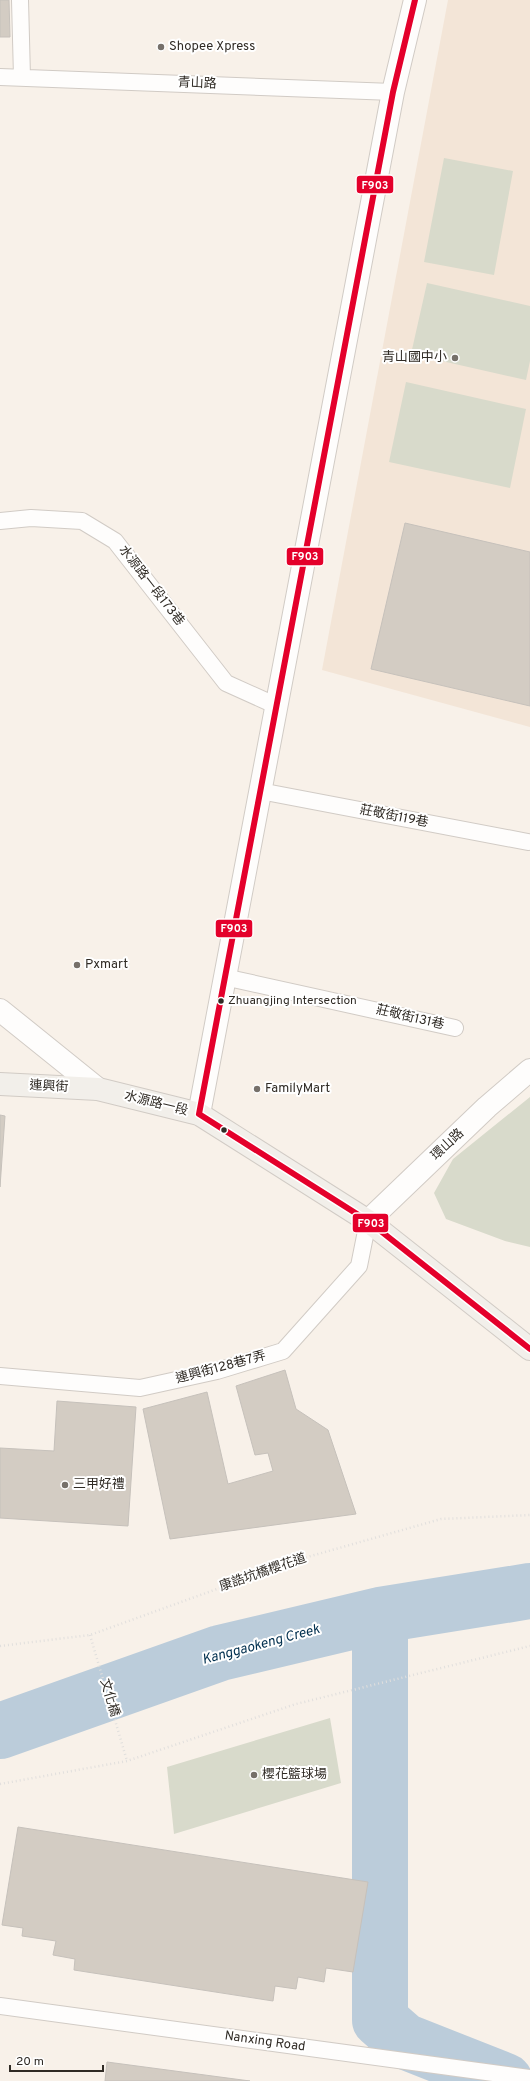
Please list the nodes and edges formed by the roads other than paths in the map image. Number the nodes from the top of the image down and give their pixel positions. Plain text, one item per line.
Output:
1 (20, 0) edge
2 (415, 0) edge
3 (0, 76) edge
4 (22, 77) junction
5 (393, 92) junction
6 (0, 521) edge
7 (277, 706) junction
8 (260, 791) junction
9 (528, 842) dead end
10 (224, 977) junction
11 (0, 1010) edge
12 (455, 1028) dead end
13 (530, 1070) edge
14 (0, 1084) edge
15 (98, 1089) junction
16 (199, 1114) junction
17 (368, 1221) junction
18 (530, 1349) edge
19 (0, 1376) edge
20 (0, 2006) edge
21 (530, 2078) edge

1 - 4 lane
2 - 5 street
3 - 4 lane, 青山路
4 - 5 lane, 青山路
5 - 7 street
6 - 7 lane, 水源路一段173巷
7 - 8 street
8 - 9 lane, 莊敬街119巷
8 - 10 street
10 - 12 lane, 莊敬街131巷
10 - 16 street
11 - 15 street, 水源路一段
13 - 17 street, 環山路
14 - 15 street, 連興街
15 - 16 street, 水源路一段
16 - 17 street, 水源路一段
17 - 18 street, 水源路一段
17 - 19 lane, 連興街128巷7弄
20 - 21 lane, Nanxing Road

